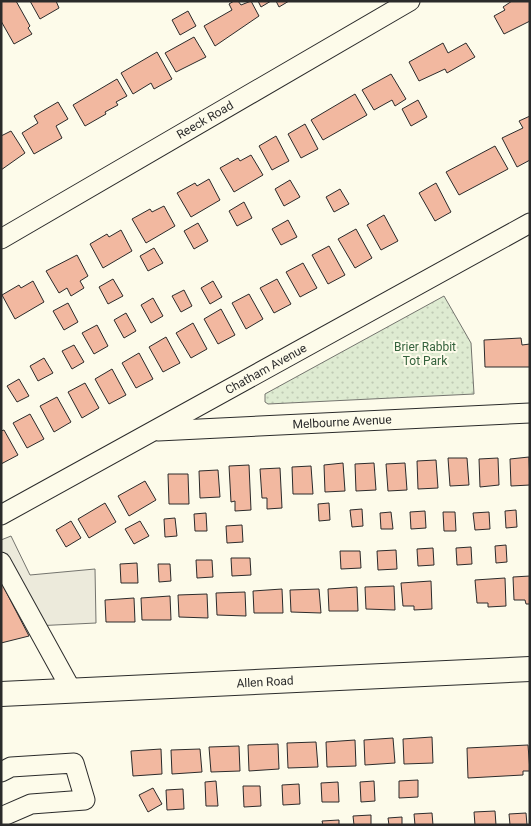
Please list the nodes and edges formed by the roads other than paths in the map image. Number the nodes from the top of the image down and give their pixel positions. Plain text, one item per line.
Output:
1 (410, 1) edge
2 (530, 224) edge
3 (1, 239) edge
4 (530, 413) edge
5 (154, 431) junction
6 (1, 515) edge
7 (1, 562) edge
8 (530, 669) edge
9 (72, 692) junction
10 (1, 694) edge
11 (1, 772) edge
12 (1, 817) edge

1 - 3 street, Reeck Road
2 - 5 street, Chatham Avenue
4 - 5 street, Melbourne Avenue
5 - 6 street, Chatham Avenue
7 - 9 street
8 - 9 main road, Allen Road
9 - 10 main road, Allen Road
11 - 12 street

